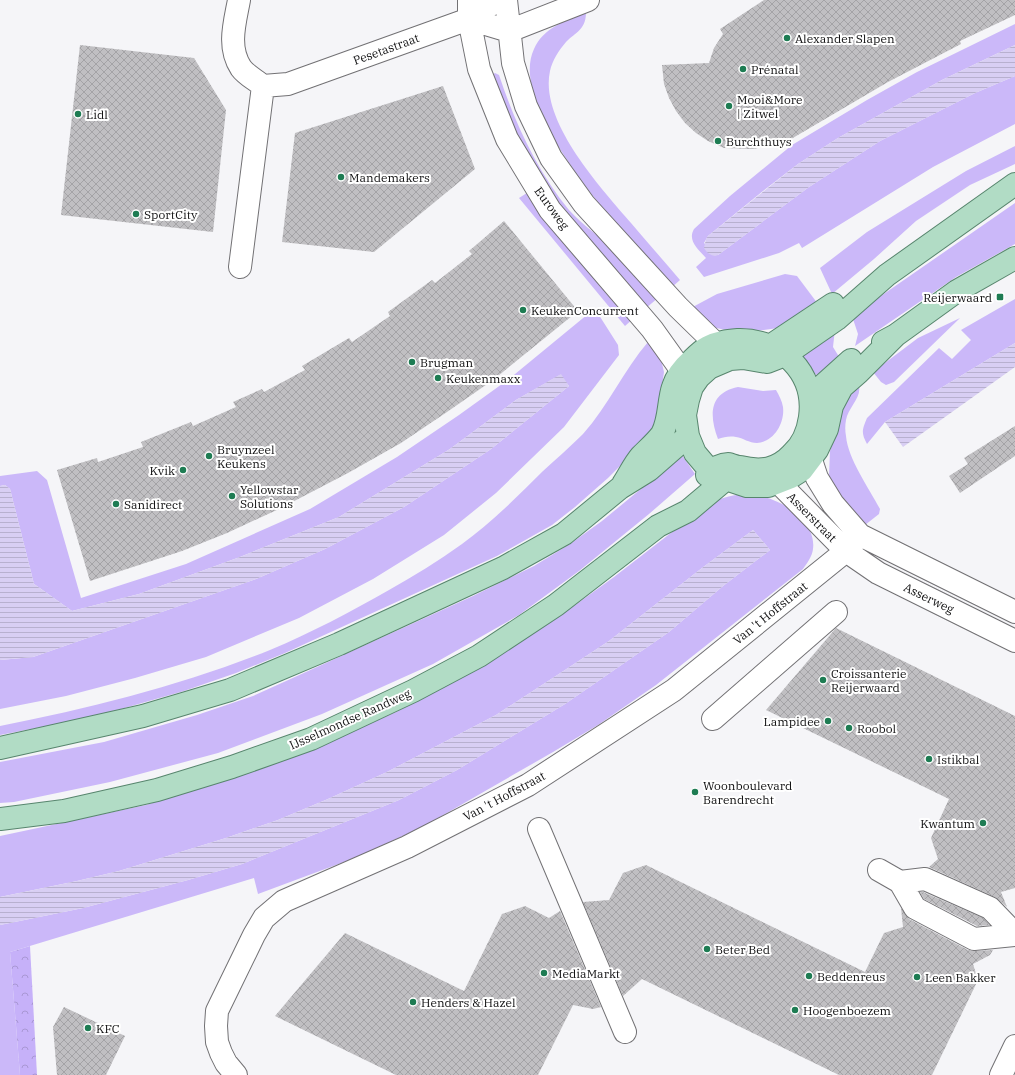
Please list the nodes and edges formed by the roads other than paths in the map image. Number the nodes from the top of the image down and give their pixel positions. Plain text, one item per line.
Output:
1 (238, 0) edge
2 (498, 0) edge
3 (506, 0) edge
4 (588, 0) edge
5 (469, 10) edge
6 (509, 31) junction
7 (263, 86) junction
8 (1015, 184) edge
9 (1015, 258) edge
10 (240, 267) dead end
11 (896, 335) junction
12 (716, 344) junction
13 (778, 350) junction
14 (687, 379) junction
15 (811, 398) junction
16 (688, 436) junction
17 (808, 450) junction
18 (718, 475) junction
19 (779, 483) junction
20 (620, 488) junction
21 (853, 543) junction
22 (836, 612) dead end
23 (1015, 612) edge
24 (1015, 641) edge
25 (712, 719) dead end
26 (0, 748) edge
27 (0, 819) edge
28 (539, 829) dead end
29 (879, 870) dead end
30 (900, 882) junction
31 (1015, 935) edge
32 (625, 1032) dead end
33 (1015, 1046) edge
34 (236, 1075) edge
35 (1001, 1075) edge

1 - 7 street
2 - 5 street
3 - 6 street
4 - 6 street
5 - 6 street
5 - 7 street, Pesetastraat
5 - 14 street, Euroweg
6 - 12 street
7 - 10 street
8 - 13 main road
9 - 11 main road
11 - 15 main road
11 - 17 main road
12 - 13 main road
12 - 14 main road
13 - 14 main road
13 - 15 main road
14 - 16 main road
14 - 20 main road
15 - 17 main road
16 - 18 main road
16 - 20 main road
17 - 18 main road, IJsselmondse Randweg
17 - 19 main road
17 - 21 street, Asserstraat
18 - 19 main road
18 - 27 main road, IJsselmondse Randweg
19 - 21 street, Asserstraat
20 - 26 main road
21 - 23 street
21 - 24 street, Asserweg
21 - 34 street, Van 't Hoffstraat
22 - 25 street
28 - 32 street
29 - 30 street
30 - 31 street
30 - 31 street
33 - 35 street

